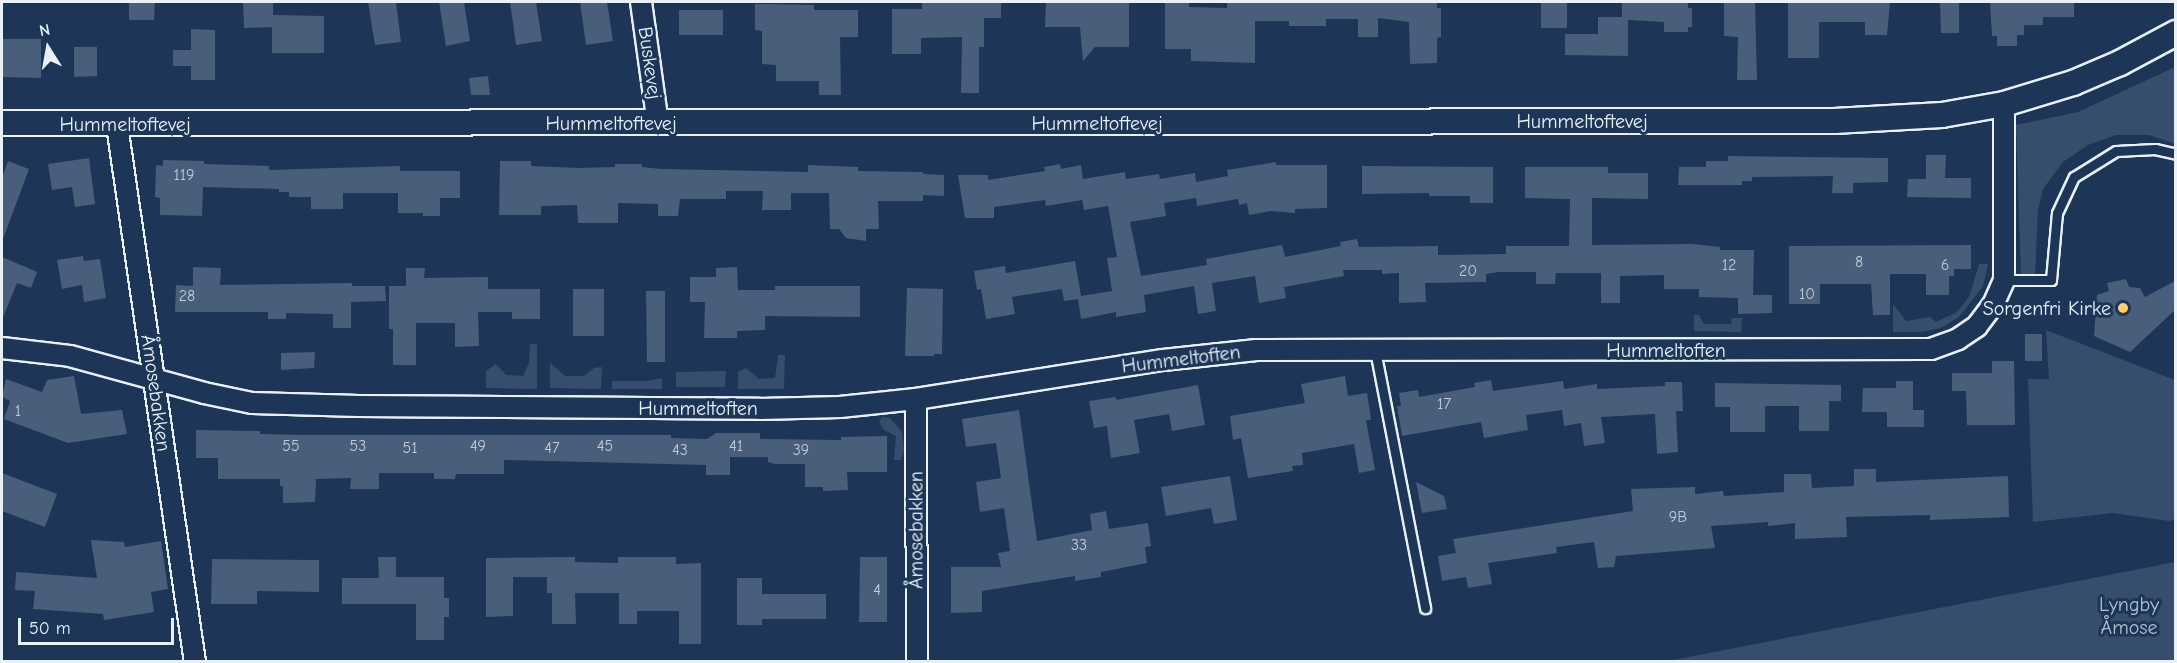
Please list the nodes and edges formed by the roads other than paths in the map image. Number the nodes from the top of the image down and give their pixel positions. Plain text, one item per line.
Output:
1 (641, 2) edge
2 (2175, 33) edge
3 (2004, 104) junction
4 (2, 123) edge
5 (658, 124) junction
6 (117, 125) junction
7 (2175, 154) edge
8 (2004, 280) junction
9 (2, 348) edge
10 (1375, 350) junction
11 (154, 380) junction
12 (916, 399) junction
13 (1425, 608) dead end
14 (195, 662) edge
15 (916, 662) edge

1 - 5 street, Buskevej
2 - 3 street, Hummeltoftevej
3 - 5 street, Hummeltoftevej
3 - 8 street, Hummeltoften
4 - 6 street, Hummeltoftevej
5 - 6 street, Hummeltoftevej
6 - 11 street, Åmosebakken
7 - 8 lane
8 - 10 street, Hummeltoften
9 - 11 street, Hummeltoften
10 - 12 street, Hummeltoften
10 - 13 lane
11 - 12 street, Hummeltoften
11 - 14 street, Åmosebakken
12 - 15 street, Åmosebakken

